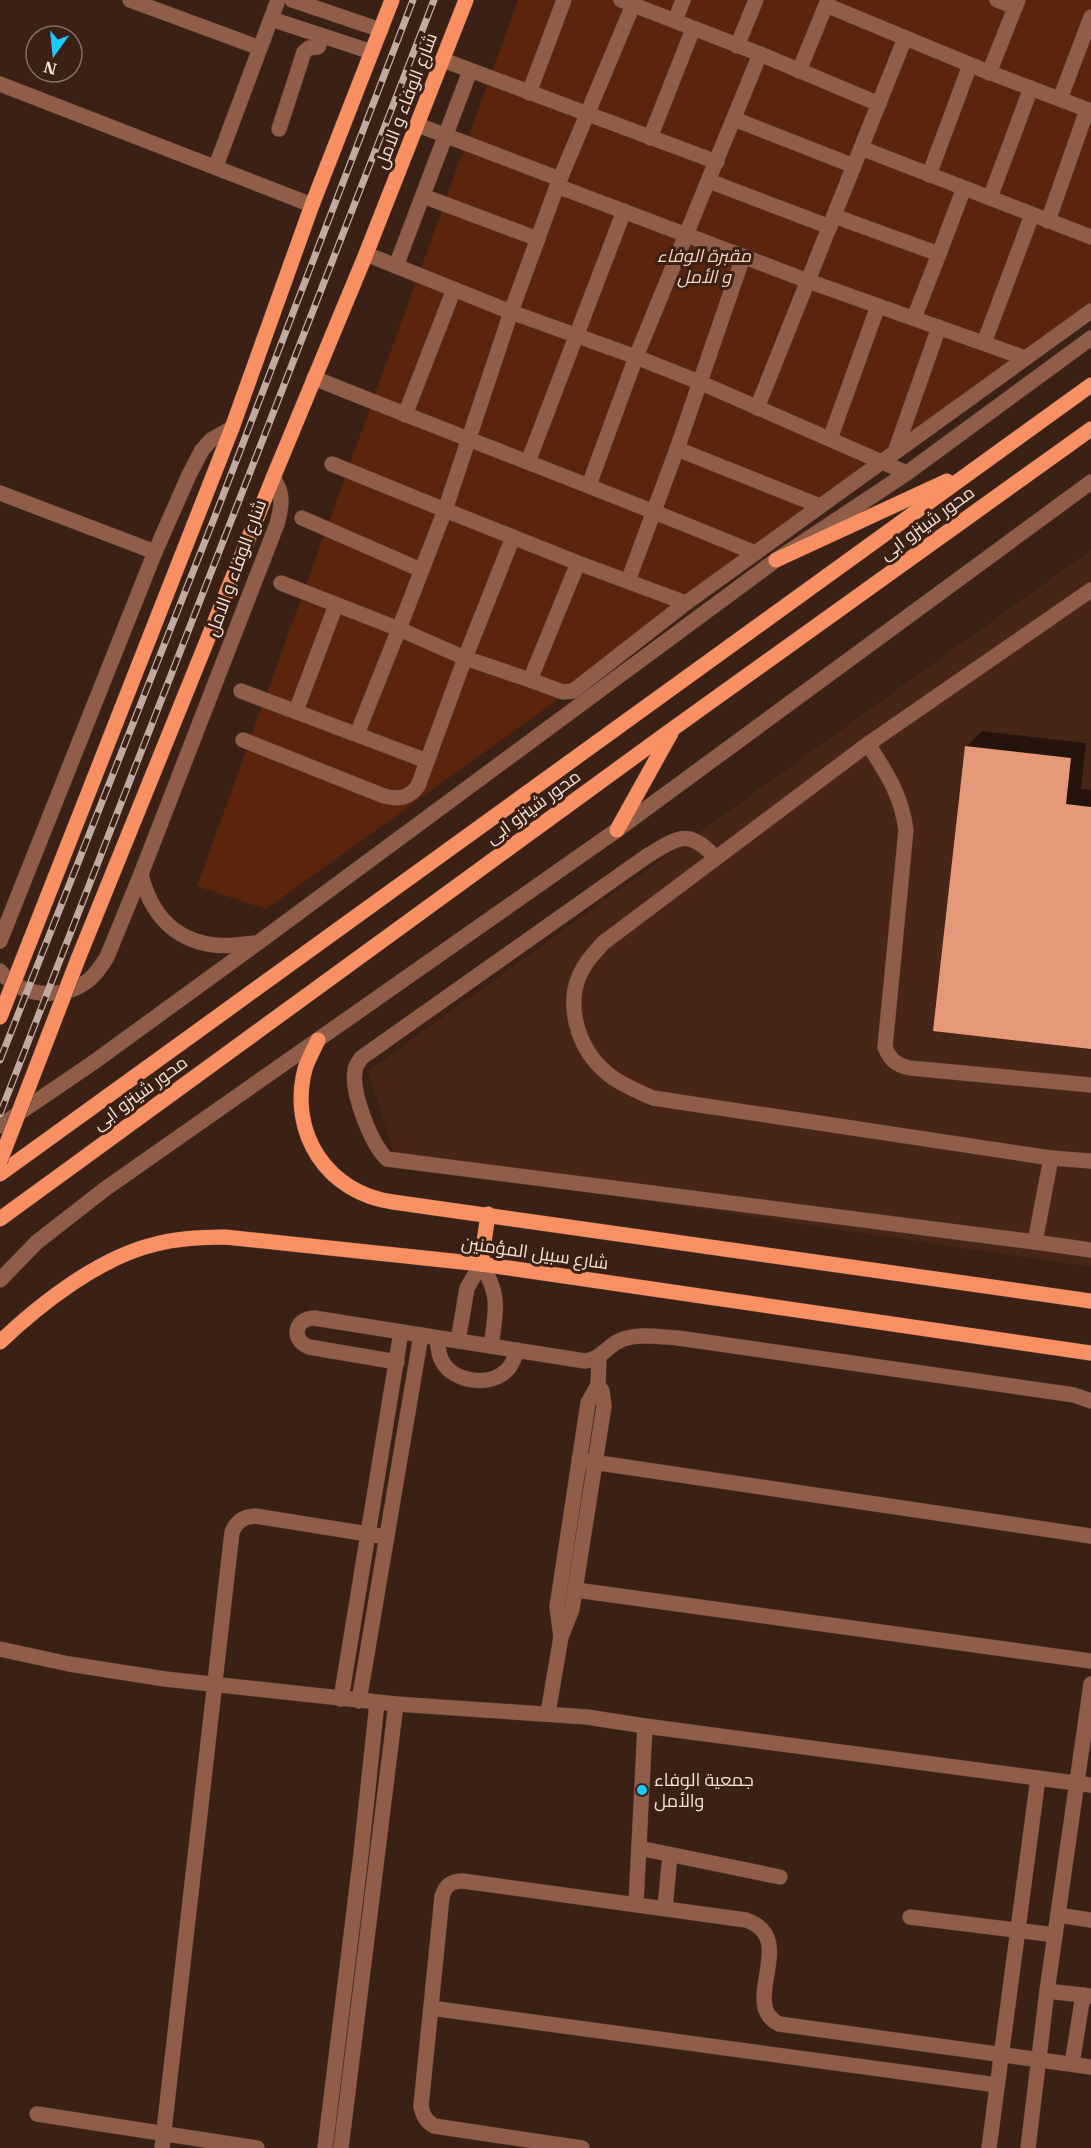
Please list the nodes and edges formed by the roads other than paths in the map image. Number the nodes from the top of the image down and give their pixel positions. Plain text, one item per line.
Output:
1 (130, 0) edge
2 (279, 0) edge
3 (292, 0) edge
4 (392, 0) edge
5 (466, 0) edge
6 (564, 0) edge
7 (683, 0) edge
8 (756, 0) edge
9 (998, 0) edge
10 (627, 3) edge
11 (827, 3) edge
12 (1016, 4) edge
13 (325, 7) edge
14 (1091, 17) edge
15 (271, 20) junction
16 (675, 21) junction
17 (693, 28) junction
18 (381, 30) junction
19 (318, 35) junction
20 (905, 38) junction
21 (737, 46) junction
22 (260, 48) junction
23 (372, 52) junction
24 (760, 54) junction
25 (443, 60) junction
26 (970, 65) junction
27 (470, 71) junction
28 (799, 71) junction
29 (989, 73) junction
30 (0, 84) edge
31 (1031, 88) junction
32 (529, 93) junction
33 (1060, 99) junction
34 (879, 104) junction
35 (1089, 110) edge
36 (587, 114) junction
37 (734, 119) junction
38 (418, 125) junction
39 (279, 129) dead end
40 (446, 135) junction
41 (650, 138) junction
42 (861, 148) junction
43 (717, 162) junction
44 (216, 166) junction
45 (854, 166) junction
46 (929, 175) junction
47 (709, 181) junction
48 (559, 182) junction
49 (964, 188) junction
50 (423, 196) junction
51 (990, 198) junction
52 (312, 205) junction
53 (624, 211) junction
54 (1032, 214) junction
55 (832, 221) junction
56 (1048, 221) junction
57 (686, 234) junction
58 (1091, 237) edge
59 (538, 239) junction
60 (366, 254) junction
61 (939, 254) junction
62 (743, 257) junction
63 (396, 267) junction
64 (808, 281) junction
65 (454, 289) junction
66 (878, 306) junction
67 (1091, 311) edge
68 (511, 312) junction
69 (914, 318) junction
70 (939, 327) junction
71 (576, 336) junction
72 (1091, 338) edge
73 (984, 343) junction
74 (636, 357) junction
75 (1025, 358) junction
76 (314, 378) junction
77 (699, 382) junction
78 (1091, 386) edge
79 (758, 408) junction
80 (405, 415) junction
81 (232, 428) junction
82 (1087, 434) edge
83 (830, 439) junction
84 (469, 441) junction
85 (677, 449) junction
86 (895, 452) junction
87 (882, 461) junction
88 (528, 462) junction
89 (332, 464) dead end
90 (980, 466) junction
91 (907, 473) junction
92 (273, 478) junction
93 (1091, 482) edge
94 (589, 485) junction
95 (0, 493) edge
96 (820, 506) junction
97 (445, 510) junction
98 (654, 511) junction
99 (302, 518) dead end
100 (513, 537) junction
101 (155, 552) junction
102 (755, 553) junction
103 (776, 560) junction
104 (578, 563) junction
105 (421, 570) junction
106 (628, 581) junction
107 (281, 583) dead end
108 (1091, 590) edge
109 (686, 603) junction
110 (336, 605) junction
111 (399, 629) junction
112 (465, 658) junction
113 (530, 680) junction
114 (241, 691) dead end
115 (296, 711) junction
116 (674, 728) junction
117 (357, 734) junction
118 (243, 740) dead end
119 (868, 744) junction
120 (427, 761) junction
121 (617, 830) junction
122 (716, 858) junction
123 (141, 874) junction
124 (6, 907) edge
125 (0, 941) edge
126 (259, 942) junction
127 (0, 971) edge
128 (0, 1017) edge
129 (318, 1040) junction
130 (1091, 1085) edge
131 (0, 1126) edge
132 (1051, 1158) junction
133 (0, 1161) edge
134 (1091, 1161) edge
135 (0, 1174) edge
136 (488, 1214) junction
137 (0, 1219) edge
138 (1035, 1242) junction
139 (1091, 1250) edge
140 (480, 1264) junction
141 (0, 1280) edge
142 (1091, 1301) edge
143 (401, 1332) junction
144 (421, 1335) junction
145 (437, 1338) junction
146 (458, 1341) junction
147 (0, 1342) edge
148 (491, 1346) junction
149 (517, 1350) junction
150 (1091, 1353) edge
151 (599, 1357) junction
152 (397, 1362) junction
153 (598, 1385) junction
154 (1091, 1401) edge
155 (579, 1460) junction
156 (595, 1462) junction
157 (368, 1534) junction
158 (1091, 1536) edge
159 (387, 1538) junction
160 (576, 1590) junction
161 (561, 1637) junction
162 (0, 1649) edge
163 (1091, 1661) edge
164 (1091, 1683) edge
165 (214, 1685) junction
166 (341, 1699) junction
167 (359, 1701) junction
168 (377, 1703) junction
169 (396, 1704) junction
170 (548, 1713) junction
171 (645, 1726) junction
172 (1038, 1779) junction
173 (1084, 1784) edge
174 (639, 1848) junction
175 (670, 1855) junction
176 (780, 1877) dead end
177 (636, 1904) junction
178 (665, 1908) junction
179 (1058, 1915) junction
180 (910, 1917) dead end
181 (1091, 1920) edge
182 (1018, 1930) junction
183 (1055, 1935) junction
184 (1047, 1990) junction
185 (1087, 1996) edge
186 (431, 2008) junction
187 (1001, 2054) junction
188 (1040, 2060) junction
189 (1072, 2064) junction
190 (1091, 2067) edge
191 (997, 2085) junction
192 (37, 2114) dead end
193 (162, 2141) edge
194 (257, 2148) edge
195 (326, 2148) edge
196 (341, 2148) edge
197 (582, 2148) edge
198 (989, 2148) edge
199 (1029, 2148) edge

1 - 22 street
2 - 15 street
3 - 13 street
4 - 18 main road
5 - 25 main road, شارع الوفاء و الامل
6 - 32 street
7 - 16 street
8 - 21 street
9 - 12 street
10 - 16 street
10 - 36 street
11 - 20 street
11 - 28 street
12 - 29 street
13 - 18 street
13 - 19 street
14 - 33 street
15 - 19 street
15 - 22 street
16 - 17 street
17 - 21 street
17 - 41 street
18 - 23 main road
19 - 23 street
19 - 39 street
20 - 26 street
20 - 34 street
21 - 24 street
22 - 44 street
23 - 52 main road
24 - 28 street
24 - 37 street
25 - 27 street
25 - 38 main road, شارع الوفاء و الامل
26 - 29 street
26 - 46 street
27 - 32 street
27 - 40 street
28 - 34 street
29 - 31 street
30 - 44 street
31 - 33 street
31 - 51 street
32 - 36 street
33 - 35 street
34 - 42 street
35 - 56 street
36 - 41 street
36 - 48 street
37 - 43 street
37 - 45 street
38 - 40 street
38 - 60 main road, شارع الوفاء و الامل
40 - 48 street
40 - 50 street
41 - 43 street
42 - 45 street
42 - 46 street
43 - 47 street
44 - 52 street
45 - 55 street
46 - 49 street
47 - 55 street
47 - 57 street
48 - 53 street
48 - 59 street
49 - 51 street
49 - 61 street
50 - 59 street
50 - 63 street
51 - 54 street
52 - 81 main road
53 - 57 street
53 - 71 street
54 - 56 street
54 - 73 street
55 - 61 street
55 - 64 street
56 - 58 street
57 - 62 street
57 - 74 street
59 - 68 street
60 - 63 street
60 - 76 main road, شارع الوفاء و الامل
61 - 69 street
62 - 64 street
62 - 77 street
63 - 65 street
64 - 66 street
64 - 79 street
65 - 68 street
65 - 80 street
66 - 69 street
66 - 83 street
67 - 75 street
68 - 71 street
68 - 84 street
69 - 70 street
70 - 73 street
70 - 86 street
71 - 74 street
71 - 88 street
72 - 91 street
73 - 75 street
74 - 77 street
74 - 94 street
75 - 86 street
76 - 80 street
76 - 92 main road, شارع الوفاء و الامل
77 - 79 street
77 - 85 street
78 - 90 main road, محور شينزو ابى
79 - 83 street
80 - 84 street
81 - 101 street
81 - 128 main road, bridge
82 - 116 main road, محور شينزو ابى
83 - 87 street
84 - 88 street
84 - 97 street
85 - 96 street
85 - 98 street
86 - 87 street
87 - 91 street
87 - 96 street
88 - 94 street
89 - 97 street
90 - 103 main road
90 - 135 main road, محور شينزو ابى
91 - 103 street
92 - 123 street, شارع الوفاء و الامل
92 - 133 main road, bridge
93 - 121 street
94 - 98 street
95 - 101 street
96 - 102 street
97 - 100 street
97 - 105 street
98 - 102 street
98 - 106 street
99 - 105 street
100 - 104 street
100 - 112 street
101 - 124 street
102 - 109 street
103 - 126 street
104 - 106 street
104 - 113 street
105 - 111 street
106 - 109 street
107 - 110 street
108 - 119 street
109 - 113 street
110 - 111 street
110 - 115 street
111 - 112 street
111 - 117 street
112 - 113 street
112 - 120 street
114 - 115 street
115 - 117 street
116 - 121 main road
116 - 137 main road, محور شينزو ابى
117 - 120 street
118 - 120 street
119 - 122 street
119 - 130 street
121 - 129 street
122 - 132 street
122 - 138 street
123 - 126 street
123 - 127 street, شارع الوفاء و الامل
124 - 125 street
126 - 131 street
129 - 136 main road, شارع سبيل المؤمنين
129 - 141 street
132 - 134 street
132 - 138 street
136 - 140 main road
136 - 142 main road, شارع سبيل المؤمنين
138 - 139 street
140 - 146 street
140 - 147 main road, شارع سبيل المؤمنين
140 - 148 street
140 - 150 main road, شارع سبيل المؤمنين
143 - 144 street
143 - 152 street
143 - 152 street
144 - 145 street
144 - 159 street
145 - 146 street
145 - 149 street
146 - 148 street
148 - 149 street
149 - 151 street
151 - 153 street
151 - 154 street
152 - 157 street
153 - 155 street
153 - 156 street
155 - 156 street
155 - 161 street
156 - 158 street
156 - 160 street
157 - 159 street
157 - 165 street
157 - 166 street
159 - 167 street
160 - 161 street
160 - 163 street
161 - 170 street
162 - 165 street
164 - 173 street
165 - 166 street
165 - 193 street
166 - 167 street
167 - 168 street
168 - 169 street
168 - 195 street
169 - 170 street
169 - 196 street
170 - 171 street
171 - 172 street
171 - 174 street
172 - 173 street
172 - 182 street
173 - 179 street
174 - 175 street
174 - 177 street
175 - 176 street
175 - 178 street
177 - 178 street
177 - 186 street
178 - 187 street
179 - 181 street
179 - 183 street
180 - 182 street
182 - 183 street
182 - 187 street
183 - 184 street
184 - 185 street
184 - 188 street
185 - 189 street
186 - 191 street
186 - 197 street
187 - 188 street
187 - 191 street
188 - 189 street
188 - 199 street
189 - 190 street
191 - 198 street
192 - 193 street
193 - 194 street

